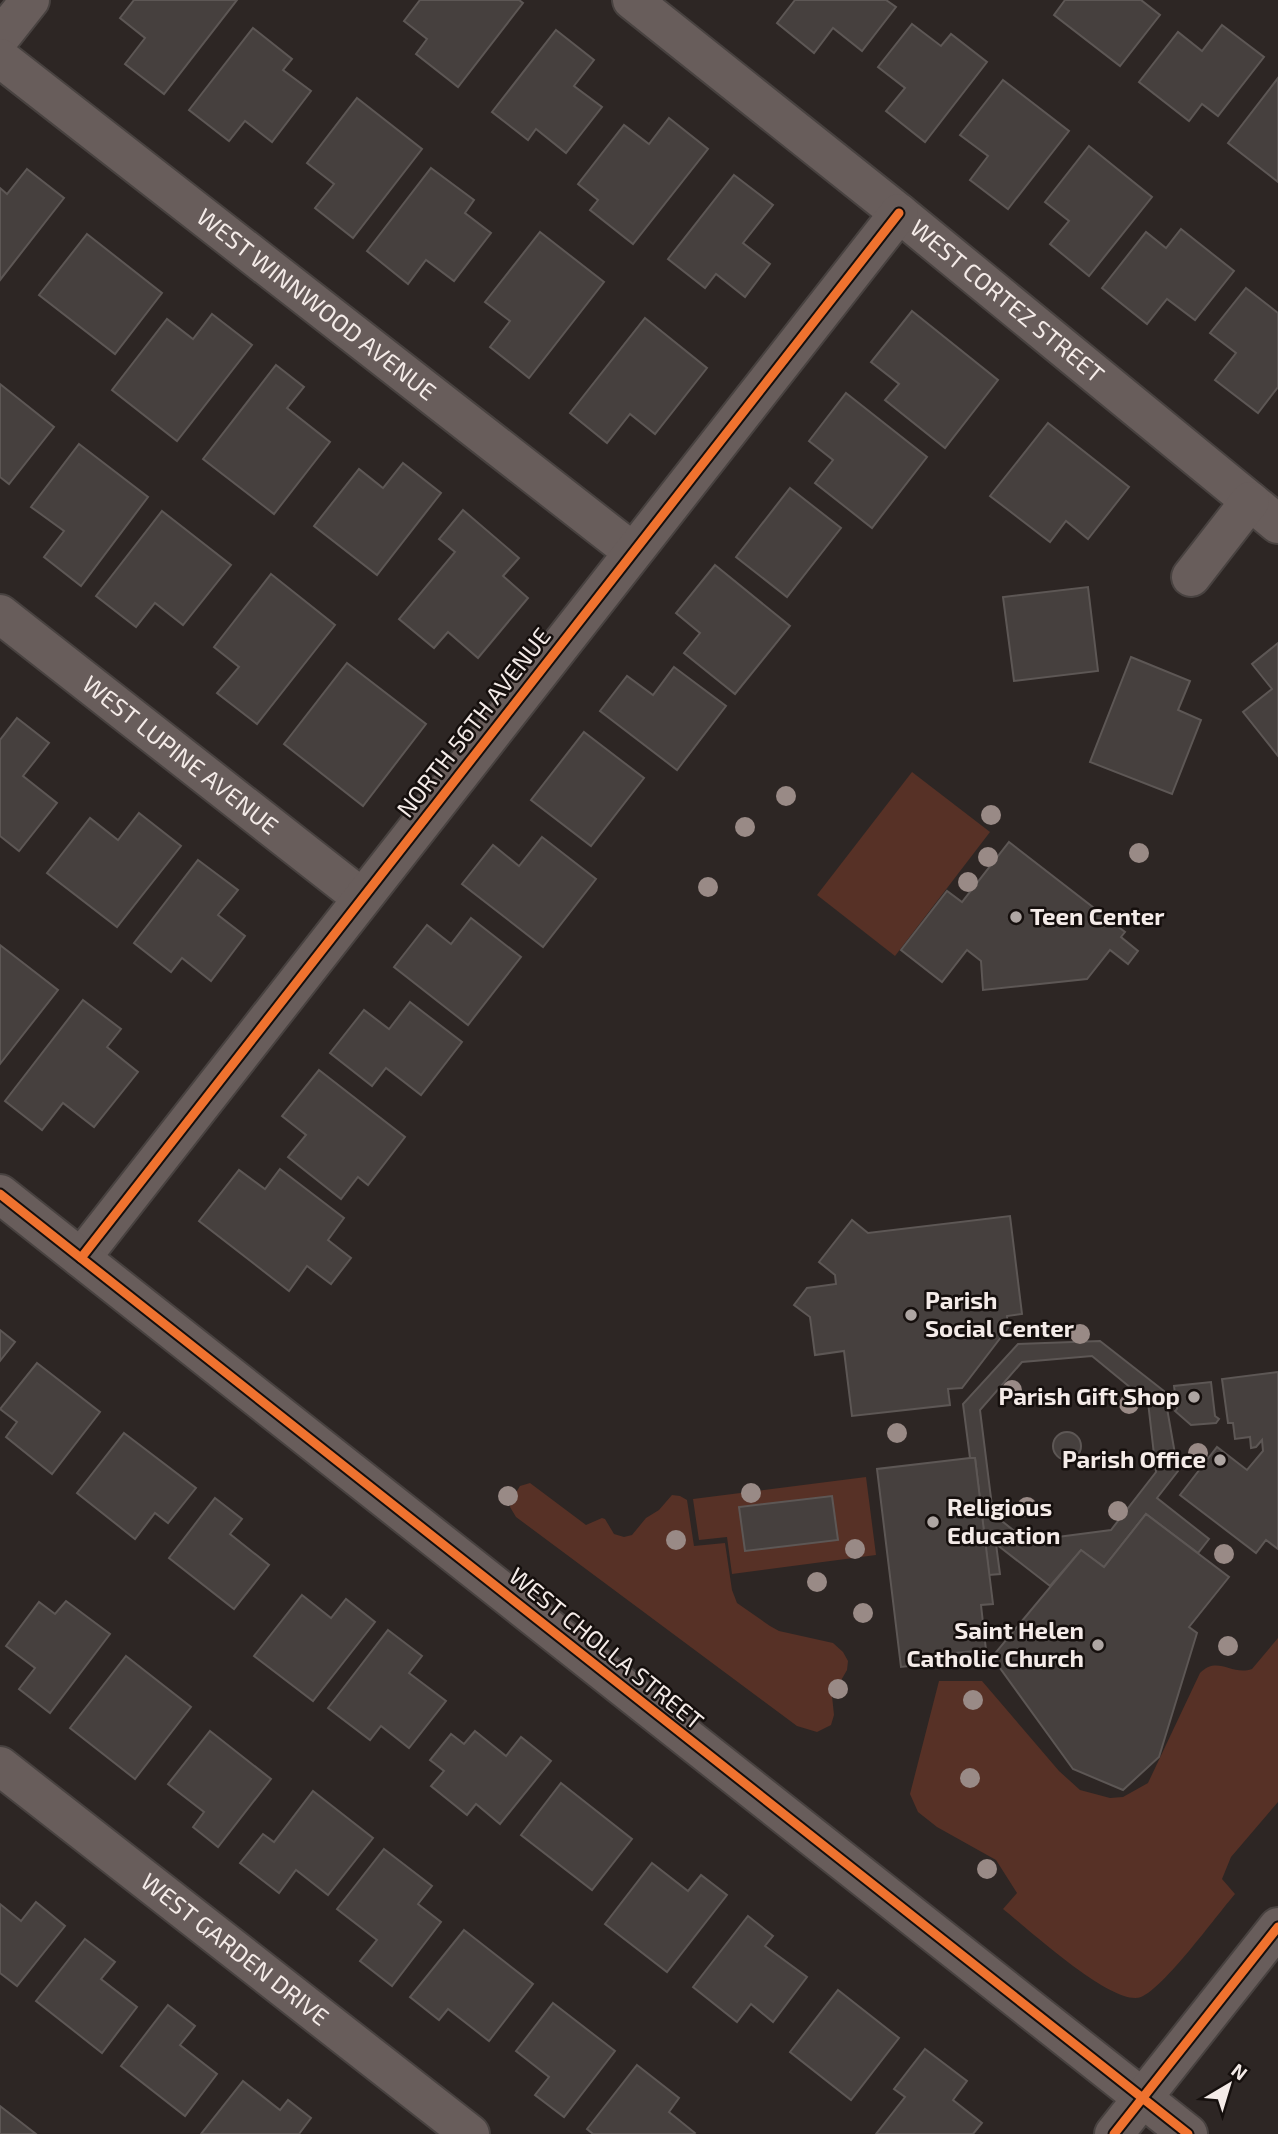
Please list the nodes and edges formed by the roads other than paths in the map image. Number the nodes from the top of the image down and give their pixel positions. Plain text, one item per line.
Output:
1 (30, 0) edge
2 (632, 0) edge
3 (0, 38) edge
4 (0, 58) edge
5 (899, 214) junction
6 (1264, 513) edge
7 (633, 552) junction
8 (1191, 577) dead end
9 (0, 614) edge
10 (362, 898) junction
11 (0, 1194) edge
12 (81, 1258) junction
13 (0, 1766) edge
14 (1278, 1927) edge
15 (1143, 2098) junction
16 (470, 2134) edge
17 (1114, 2134) edge
18 (1188, 2134) edge

1 - 3 street
2 - 5 street, WEST CORTEZ STREET
4 - 7 street, WEST WINNWOOD AVENUE
5 - 6 street, WEST CORTEZ STREET
5 - 7 street, NORTH 56TH AVENUE
6 - 8 street, WEST CORTEZ STREET
7 - 10 street, NORTH 56TH AVENUE
9 - 10 street, WEST LUPINE AVENUE
10 - 12 street, NORTH 56TH AVENUE
11 - 12 street, WEST CHOLLA STREET
12 - 15 street, WEST CHOLLA STREET
13 - 16 street, WEST GARDEN DRIVE
14 - 15 street
15 - 17 street
15 - 18 street, WEST CHOLLA STREET

